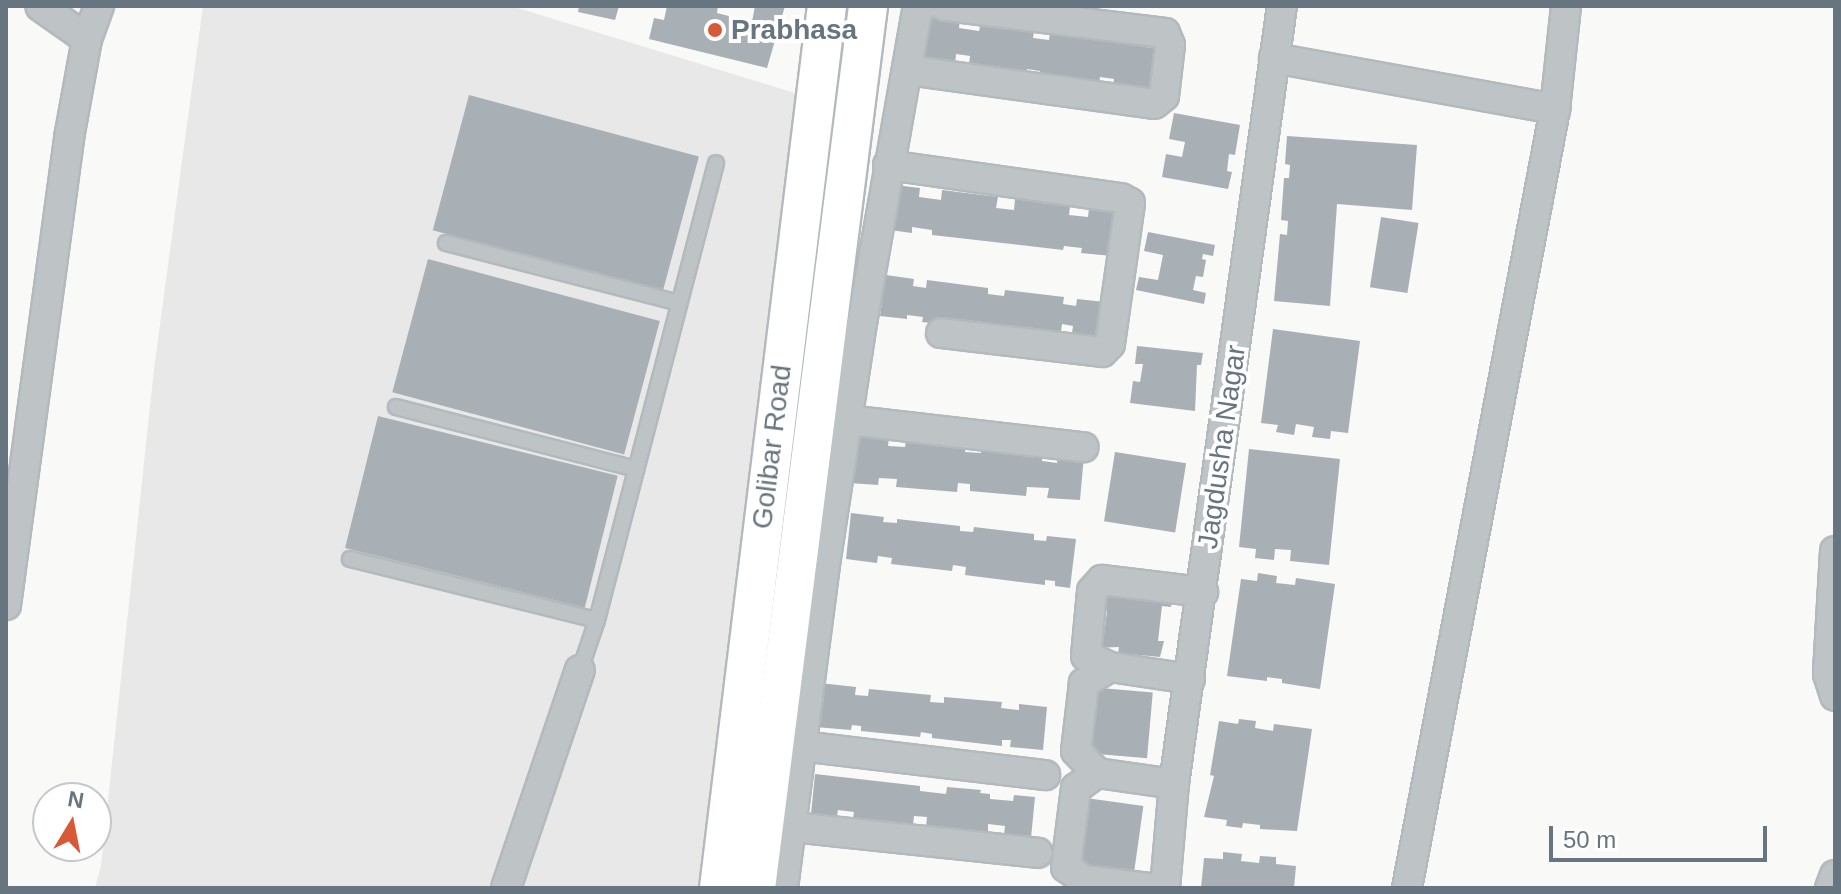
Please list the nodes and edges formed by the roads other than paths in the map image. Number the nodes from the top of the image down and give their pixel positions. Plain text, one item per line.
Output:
1 (40, 6) edge
2 (99, 6) edge
3 (827, 6) edge
4 (868, 6) edge
5 (923, 6) edge
6 (945, 6) edge
7 (1282, 6) edge
8 (1566, 6) edge
9 (87, 39) junction
10 (1274, 58) junction
11 (907, 70) junction
12 (1555, 109) junction
13 (716, 163) dead end
14 (888, 165) junction
15 (446, 243) dead end
16 (679, 303) junction
17 (941, 333) dead end
18 (396, 407) dead end
19 (848, 420) junction
20 (1083, 447) dead end
21 (636, 469) junction
22 (1835, 551) edge
23 (350, 559) dead end
24 (1203, 592) junction
25 (6, 605) edge
26 (597, 620) junction
27 (1110, 667) junction
28 (580, 670) joint
29 (1190, 679) junction
30 (1835, 696) edge
31 (801, 746) junction
32 (1097, 773) junction
33 (1045, 775) dead end
34 (1174, 784) junction
35 (761, 823) junction
36 (1038, 853) dead end
37 (1835, 875) edge
38 (1080, 884) edge
39 (506, 888) edge
40 (719, 888) edge
41 (756, 888) edge
42 (783, 888) edge
43 (1150, 888) edge
44 (1165, 888) edge
45 (1407, 888) edge
46 (1830, 888) edge

1 - 9 street
2 - 9 street
3 - 35 street, Golibar Road
4 - 35 street
5 - 11 street
6 - 11 street
7 - 10 street, Jagdusha Nagar
8 - 12 street
9 - 25 street
10 - 12 street
10 - 24 street, Jagdusha Nagar
11 - 14 street
12 - 45 street
13 - 16 lane
14 - 17 street
14 - 19 street
15 - 16 lane
16 - 21 lane
18 - 21 lane
19 - 20 street
19 - 31 street
21 - 26 lane
22 - 30 street
23 - 26 lane
24 - 27 street
24 - 29 street, Jagdusha Nagar
26 - 28 lane
27 - 29 street
27 - 32 street
28 - 39 street
29 - 34 street, Jagdusha Nagar
31 - 33 street
31 - 35 street
32 - 34 street
32 - 38 street
34 - 44 street, Jagdusha Nagar
35 - 36 street
35 - 40 street, Golibar Road
35 - 41 street
35 - 42 street
37 - 46 street
38 - 43 street

